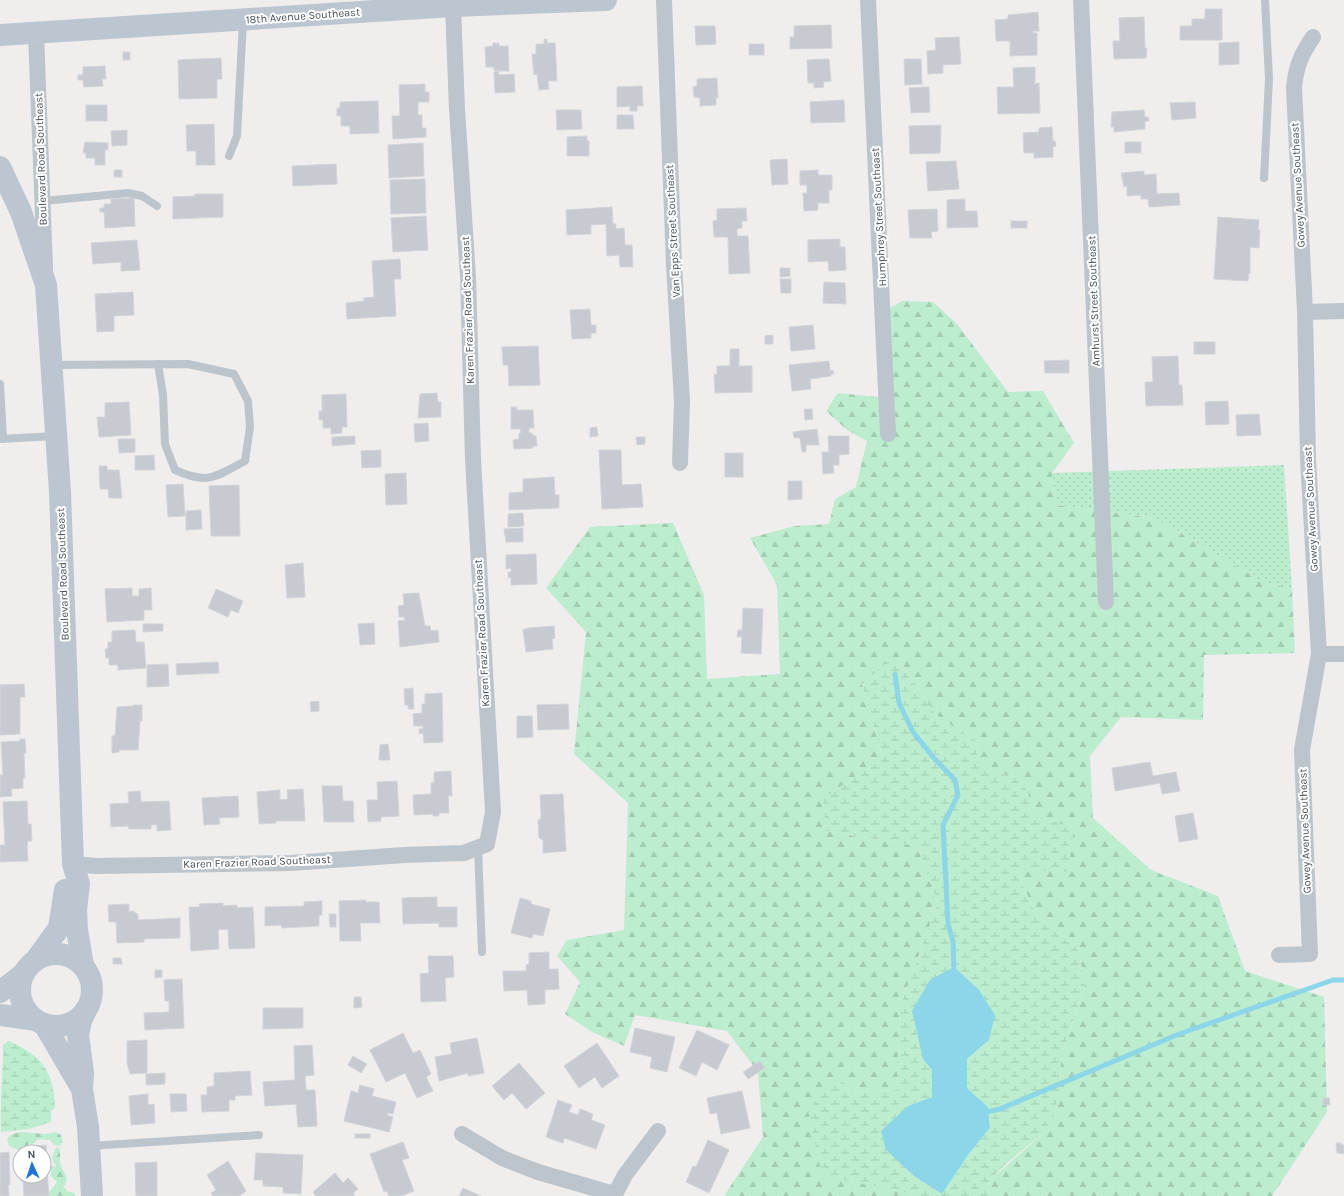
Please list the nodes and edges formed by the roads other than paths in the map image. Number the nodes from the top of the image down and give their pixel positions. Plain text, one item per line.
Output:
1 (606, 0) edge
2 (664, 0) edge
3 (868, 0) edge
4 (1081, 0) edge
5 (1264, 0) edge
6 (453, 6) junction
7 (243, 20) junction
8 (36, 34) junction
9 (0, 35) edge
10 (1313, 38) dead end
11 (229, 156) dead end
12 (0, 167) edge
13 (1264, 178) dead end
14 (43, 201) junction
15 (157, 206) dead end
16 (46, 285) junction
17 (1344, 311) edge
18 (1305, 312) junction
19 (158, 364) junction
20 (52, 365) junction
21 (0, 384) edge
22 (888, 434) dead end
23 (56, 436) junction
24 (1, 439) edge
25 (680, 463) dead end
26 (1106, 602) dead end
27 (1319, 654) junction
28 (1344, 654) edge
29 (478, 848) junction
30 (73, 864) junction
31 (482, 952) dead end
32 (1279, 955) dead end
33 (38, 957) junction
34 (83, 965) junction
35 (22, 975) junction
36 (0, 992) edge
37 (86, 1010) junction
38 (0, 1015) edge
39 (40, 1022) junction
40 (82, 1089) junction
41 (658, 1131) dead end
42 (462, 1134) dead end
43 (259, 1135) dead end
44 (89, 1146) junction
45 (614, 1195) edge
46 (92, 1196) edge

1 - 6 street, 18th Avenue Southeast
2 - 25 street, Van Epps Street Southeast
3 - 22 street, Humphrey Street Southeast
4 - 26 street, Amhurst Street Southeast
5 - 13 lane
6 - 7 street, 18th Avenue Southeast
6 - 29 street, Karen Frazier Road Southeast
7 - 8 street, 18th Avenue Southeast
7 - 11 lane
8 - 9 street, 18th Avenue Southeast
8 - 14 street, Boulevard Road Southeast
10 - 18 street, Gowey Avenue Southeast
12 - 16 street, Boulevard Road Southeast
14 - 15 lane
14 - 16 street, Boulevard Road Southeast
16 - 20 street, Boulevard Road Southeast
17 - 18 street
18 - 27 street, Gowey Avenue Southeast
19 - 19 lane
19 - 20 lane
20 - 23 street, Boulevard Road Southeast
21 - 24 lane
23 - 24 lane
23 - 30 street, Boulevard Road Southeast
27 - 28 street
27 - 32 street, Gowey Avenue Southeast
29 - 30 street, Karen Frazier Road Southeast
29 - 31 lane
30 - 33 street, Boulevard Road Southeast
30 - 34 street, Boulevard Road Southeast
33 - 34 street
33 - 35 street
34 - 37 street
35 - 36 street
35 - 39 street
37 - 39 street
37 - 40 street
38 - 39 street
39 - 40 street
40 - 44 street
41 - 45 street
42 - 45 street
43 - 44 lane
44 - 46 street

